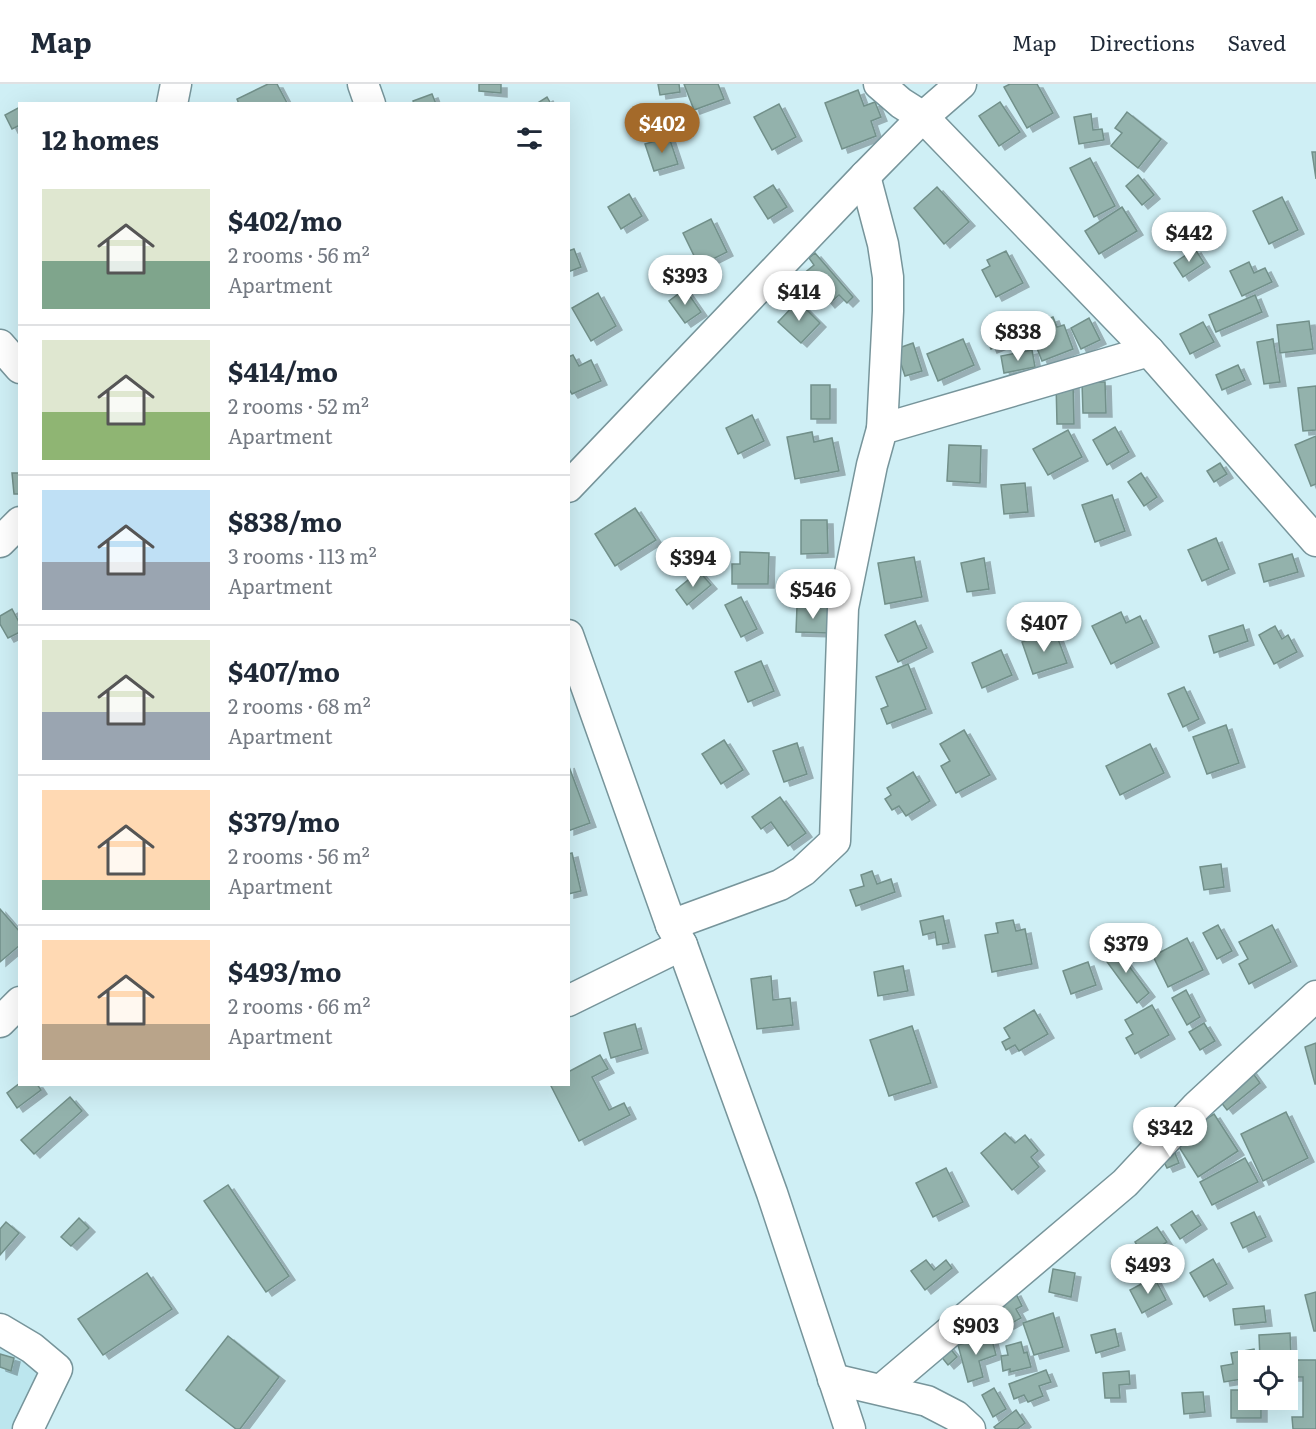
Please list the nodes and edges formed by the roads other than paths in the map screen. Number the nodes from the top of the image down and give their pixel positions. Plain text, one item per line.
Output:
1 (176, 84) edge
2 (363, 84) edge
3 (879, 84) edge
4 (961, 84) edge
5 (172, 102) edge
6 (369, 102) edge
7 (923, 117) junction
8 (865, 176) junction
9 (0, 345) edge
10 (1149, 351) junction
11 (18, 366) edge
12 (882, 429) junction
13 (570, 486) edge
14 (18, 524) edge
15 (1316, 541) edge
16 (0, 542) edge
17 (570, 641) edge
18 (676, 935) junction
19 (1316, 996) edge
20 (570, 1000) edge
21 (18, 1004) edge
22 (0, 1022) edge
23 (0, 1329) edge
24 (833, 1379) junction
25 (882, 1389) junction
26 (28, 1429) edge
27 (850, 1429) edge
28 (970, 1429) edge

1 - 5 street
2 - 6 street
3 - 7 street
4 - 7 street
7 - 8 street
7 - 10 street
8 - 12 street
8 - 13 street
9 - 11 street
10 - 12 street
10 - 15 street
12 - 18 street
14 - 16 street
17 - 18 street
18 - 20 street
18 - 24 street
19 - 25 street
21 - 22 street
23 - 26 street
24 - 25 street
24 - 27 street
25 - 28 street

